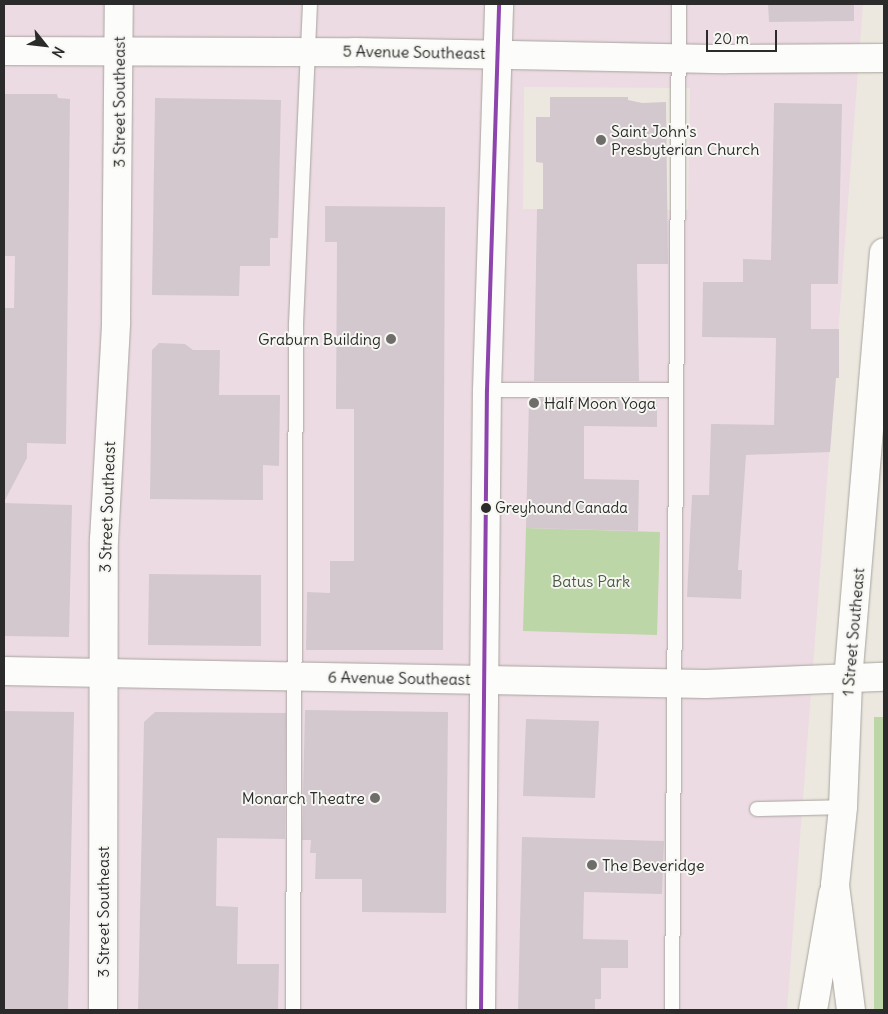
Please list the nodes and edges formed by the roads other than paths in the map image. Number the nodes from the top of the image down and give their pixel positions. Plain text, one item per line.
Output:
1 (119, 4) edge
2 (310, 4) edge
3 (499, 4) edge
4 (679, 4) edge
5 (4, 51) edge
6 (120, 51) junction
7 (310, 51) junction
8 (498, 54) junction
9 (884, 58) edge
10 (679, 59) junction
11 (884, 253) edge
12 (486, 390) junction
13 (676, 390) junction
14 (4, 671) edge
15 (104, 673) junction
16 (294, 676) junction
17 (884, 677) edge
18 (484, 680) junction
19 (848, 680) junction
20 (674, 684) junction
21 (843, 807) junction
22 (756, 809) dead end
23 (835, 886) junction
24 (103, 1010) edge
25 (292, 1010) edge
26 (481, 1010) edge
27 (672, 1010) edge
28 (813, 1010) edge
29 (851, 1010) edge

1 - 6 street, 3 Street Southeast
2 - 7 lane
3 - 8 street
4 - 10 lane
5 - 6 street, 5 Avenue Southeast
6 - 7 street, 5 Avenue Southeast
6 - 15 street, 3 Street Southeast
7 - 8 street, 5 Avenue Southeast
7 - 16 lane
8 - 10 street, 5 Avenue Southeast
8 - 12 street
9 - 10 street, 5 Avenue Southeast
10 - 13 lane
11 - 19 street, 1 Street Southeast
12 - 13 lane
12 - 18 street
13 - 20 lane
14 - 15 street, 6 Avenue Southeast
15 - 16 street, 6 Avenue Southeast
15 - 24 street, 3 Street Southeast
16 - 18 street, 6 Avenue Southeast
16 - 25 lane
17 - 19 street, 6 Avenue Southeast
18 - 20 street, 6 Avenue Southeast
18 - 26 street
19 - 20 street, 6 Avenue Southeast
19 - 21 street, 1 Street Southeast
20 - 27 lane
21 - 22 lane
21 - 23 street, 1 Street Southeast
23 - 28 street
23 - 29 street, 1 Street Southeast

